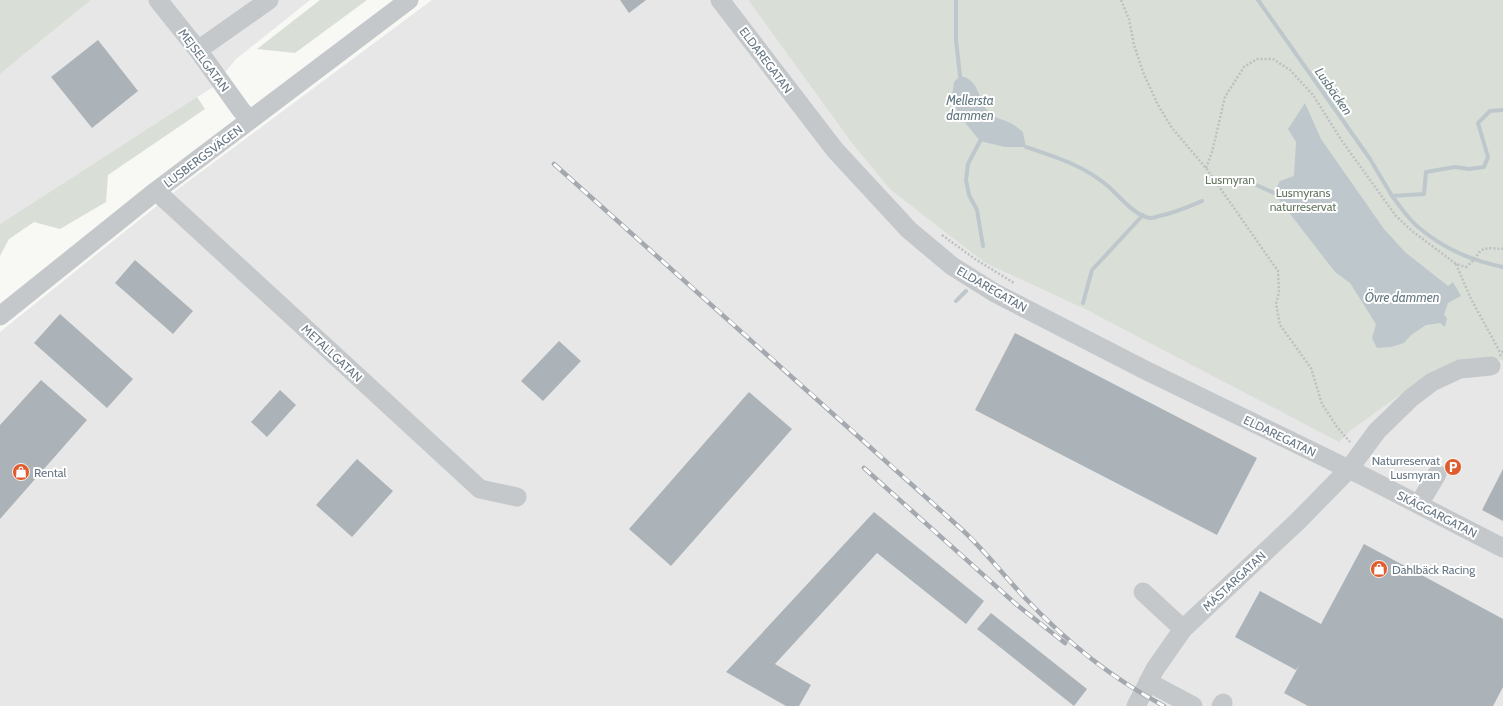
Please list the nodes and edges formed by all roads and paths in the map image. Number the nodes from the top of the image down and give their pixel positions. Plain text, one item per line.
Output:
1 (158, 0) edge
2 (269, 0) edge
3 (409, 0) edge
4 (720, 0) edge
5 (1121, 0) edge
6 (198, 50) junction
7 (250, 120) junction
8 (1206, 168) junction
9 (156, 191) junction
10 (938, 232) dead end
11 (1503, 249) edge
12 (1456, 264) junction
13 (1016, 285) dead end
14 (0, 316) edge
15 (1503, 351) edge
16 (1491, 366) dead end
17 (1360, 453) junction
18 (1349, 469) junction
19 (1438, 474) dead end
20 (517, 497) dead end
21 (1419, 504) junction
22 (1503, 548) edge
23 (1143, 592) dead end
24 (1183, 629) junction
25 (1148, 682) junction
26 (1138, 705) edge
27 (1193, 706) edge

1 - 6 street, MEJSELGATAN
2 - 6 street
3 - 7 street, LUSBERGSVÄGEN
4 - 18 street, ELDAREGATAN
5 - 8 path
6 - 7 street, MEJSELGATAN
7 - 9 street, LUSBERGSVÄGEN
8 - 12 path
8 - 17 path
9 - 14 street, LUSBERGSVÄGEN
9 - 20 street, METALLGATAN
10 - 13 path
11 - 12 path
12 - 15 path
16 - 17 street, MÄSTARGATAN
17 - 18 street, MÄSTARGATAN
18 - 21 street, SKÄGGARGATAN
18 - 24 street, MÄSTARGATAN
19 - 21 street
21 - 22 street, SKÄGGARGATAN
23 - 24 street
24 - 25 street, MÄSTARGATAN
25 - 26 street, MÄSTARGATAN
25 - 27 street

